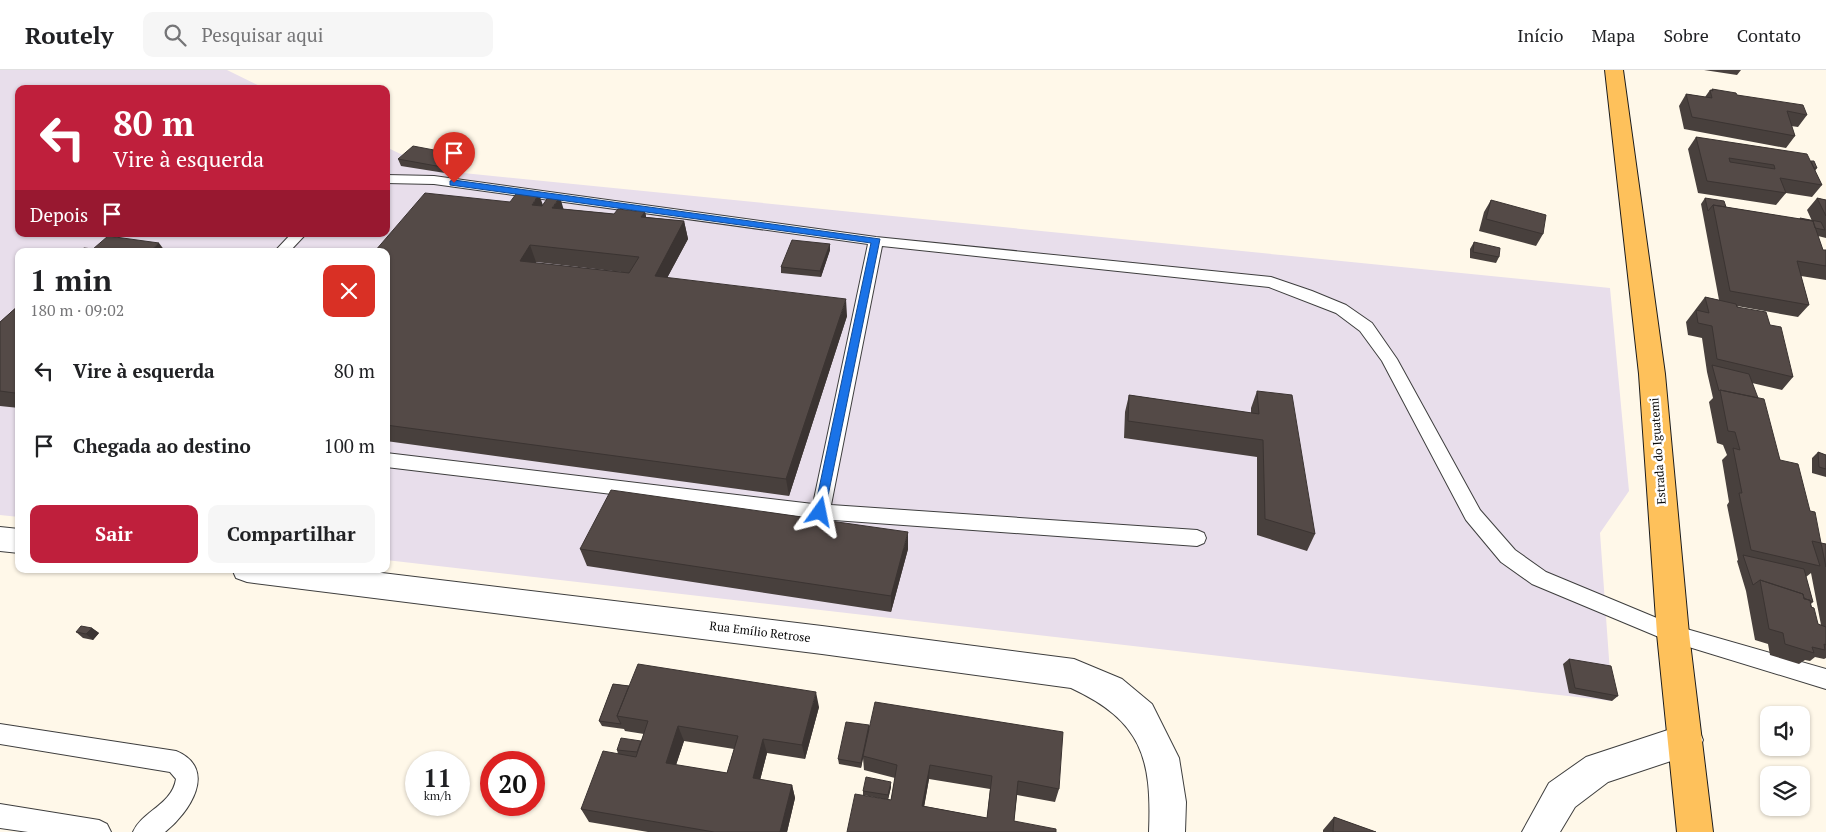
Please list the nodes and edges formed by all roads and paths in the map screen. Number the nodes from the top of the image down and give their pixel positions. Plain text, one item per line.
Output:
1 (1614, 70) edge
2 (390, 179) edge
3 (296, 237) edge
4 (876, 241) junction
5 (285, 248) edge
6 (390, 460) edge
7 (820, 512) junction
8 (0, 538) edge
9 (1197, 538) dead end
10 (15, 540) edge
11 (279, 573) edge
12 (1673, 634) junction
13 (1826, 679) edge
14 (0, 734) edge
15 (1686, 740) junction
16 (0, 816) edge
17 (99, 832) edge
18 (145, 832) edge
19 (1167, 832) edge
20 (1540, 832) edge
21 (1695, 832) edge

1 - 12 main road, Estrada do Iguatemi
2 - 4 lane
3 - 5 lane
4 - 7 lane
4 - 12 lane
6 - 7 lane
7 - 9 lane
8 - 10 street
11 - 19 street, Rua Emílio Retrose
12 - 13 lane
12 - 15 main road, Estrada do Iguatemi
14 - 18 lane
15 - 20 street
15 - 21 main road, Estrada do Iguatemi
16 - 17 lane

